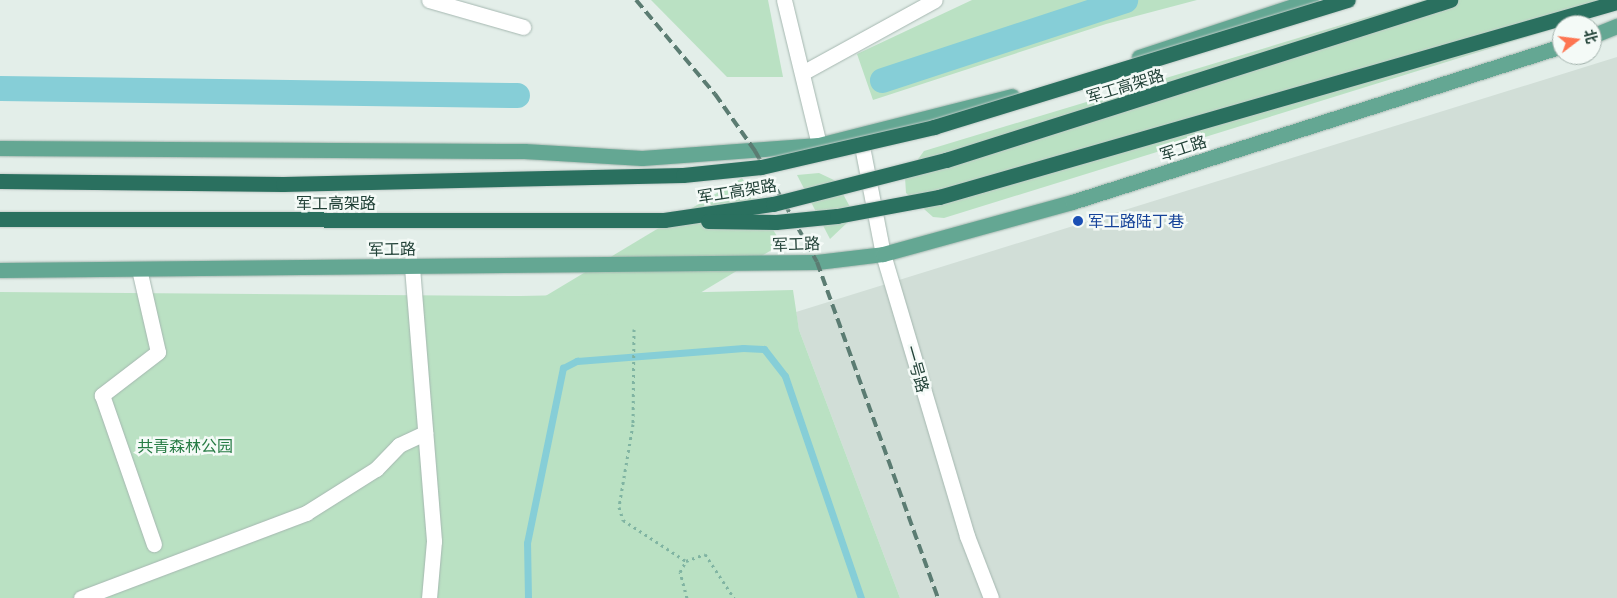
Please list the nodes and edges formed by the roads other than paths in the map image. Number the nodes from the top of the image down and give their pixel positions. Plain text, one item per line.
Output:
1 (429, 0) edge
2 (784, 0) edge
3 (935, 0) edge
4 (1311, 0) edge
5 (1348, 0) edge
6 (1450, 0) edge
7 (1617, 2) edge
8 (1617, 26) edge
9 (523, 27) dead end
10 (1602, 32) edge
11 (1552, 49) edge
12 (804, 72) junction
13 (860, 136) junction
14 (819, 145) junction
15 (0, 148) edge
16 (0, 181) edge
17 (0, 219) edge
18 (664, 220) junction
19 (883, 254) junction
20 (412, 267) junction
21 (139, 269) junction
22 (0, 270) edge
23 (424, 432) junction
24 (154, 544) dead end
25 (988, 593) edge
26 (81, 598) edge
27 (429, 598) edge
28 (1005, 598) edge

1 - 9 street
2 - 12 street
3 - 12 street
4 - 13 main road
5 - 16 highway, 军工高架路, bridge
6 - 18 highway, 军工高架路, bridge
7 - 18 highway, bridge
8 - 10 main road
11 - 19 main road, 军工路
12 - 14 street
13 - 14 main road
13 - 19 street, 一号路
14 - 15 main road
17 - 18 highway, 军工高架路, bridge
19 - 20 main road, 军工路
19 - 25 street, 一号路
20 - 21 main road, 军工路
20 - 23 street
21 - 22 main road, 军工路
21 - 24 street
23 - 26 street
23 - 27 street
25 - 28 street

